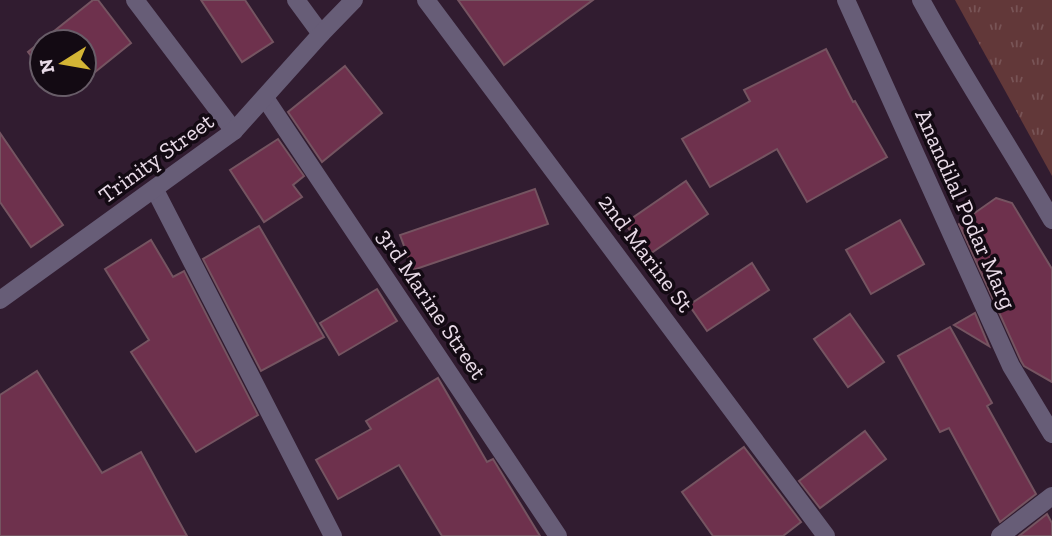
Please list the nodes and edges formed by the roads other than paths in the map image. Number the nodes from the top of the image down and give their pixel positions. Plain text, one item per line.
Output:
1 (135, 0) edge
2 (296, 0) edge
3 (354, 0) edge
4 (426, 0) edge
5 (846, 0) edge
6 (921, 0) edge
7 (321, 34) junction
8 (265, 98) junction
9 (234, 131) junction
10 (155, 191) junction
11 (1052, 220) edge
12 (0, 300) edge
13 (1052, 434) edge
14 (1052, 496) edge
15 (333, 536) edge
16 (558, 536) edge
17 (826, 536) edge
18 (1000, 536) edge

1 - 9 street
2 - 7 street
3 - 7 street, Trinity Street
4 - 17 street, 2nd Marine St
5 - 13 street, Anandilal Podar Marg
6 - 11 street
7 - 8 street, Trinity Street
8 - 9 street, Trinity Street
8 - 16 street, 3rd Marine Street
9 - 10 street, Trinity Street
10 - 12 street, Trinity Street
10 - 15 street
14 - 18 street

